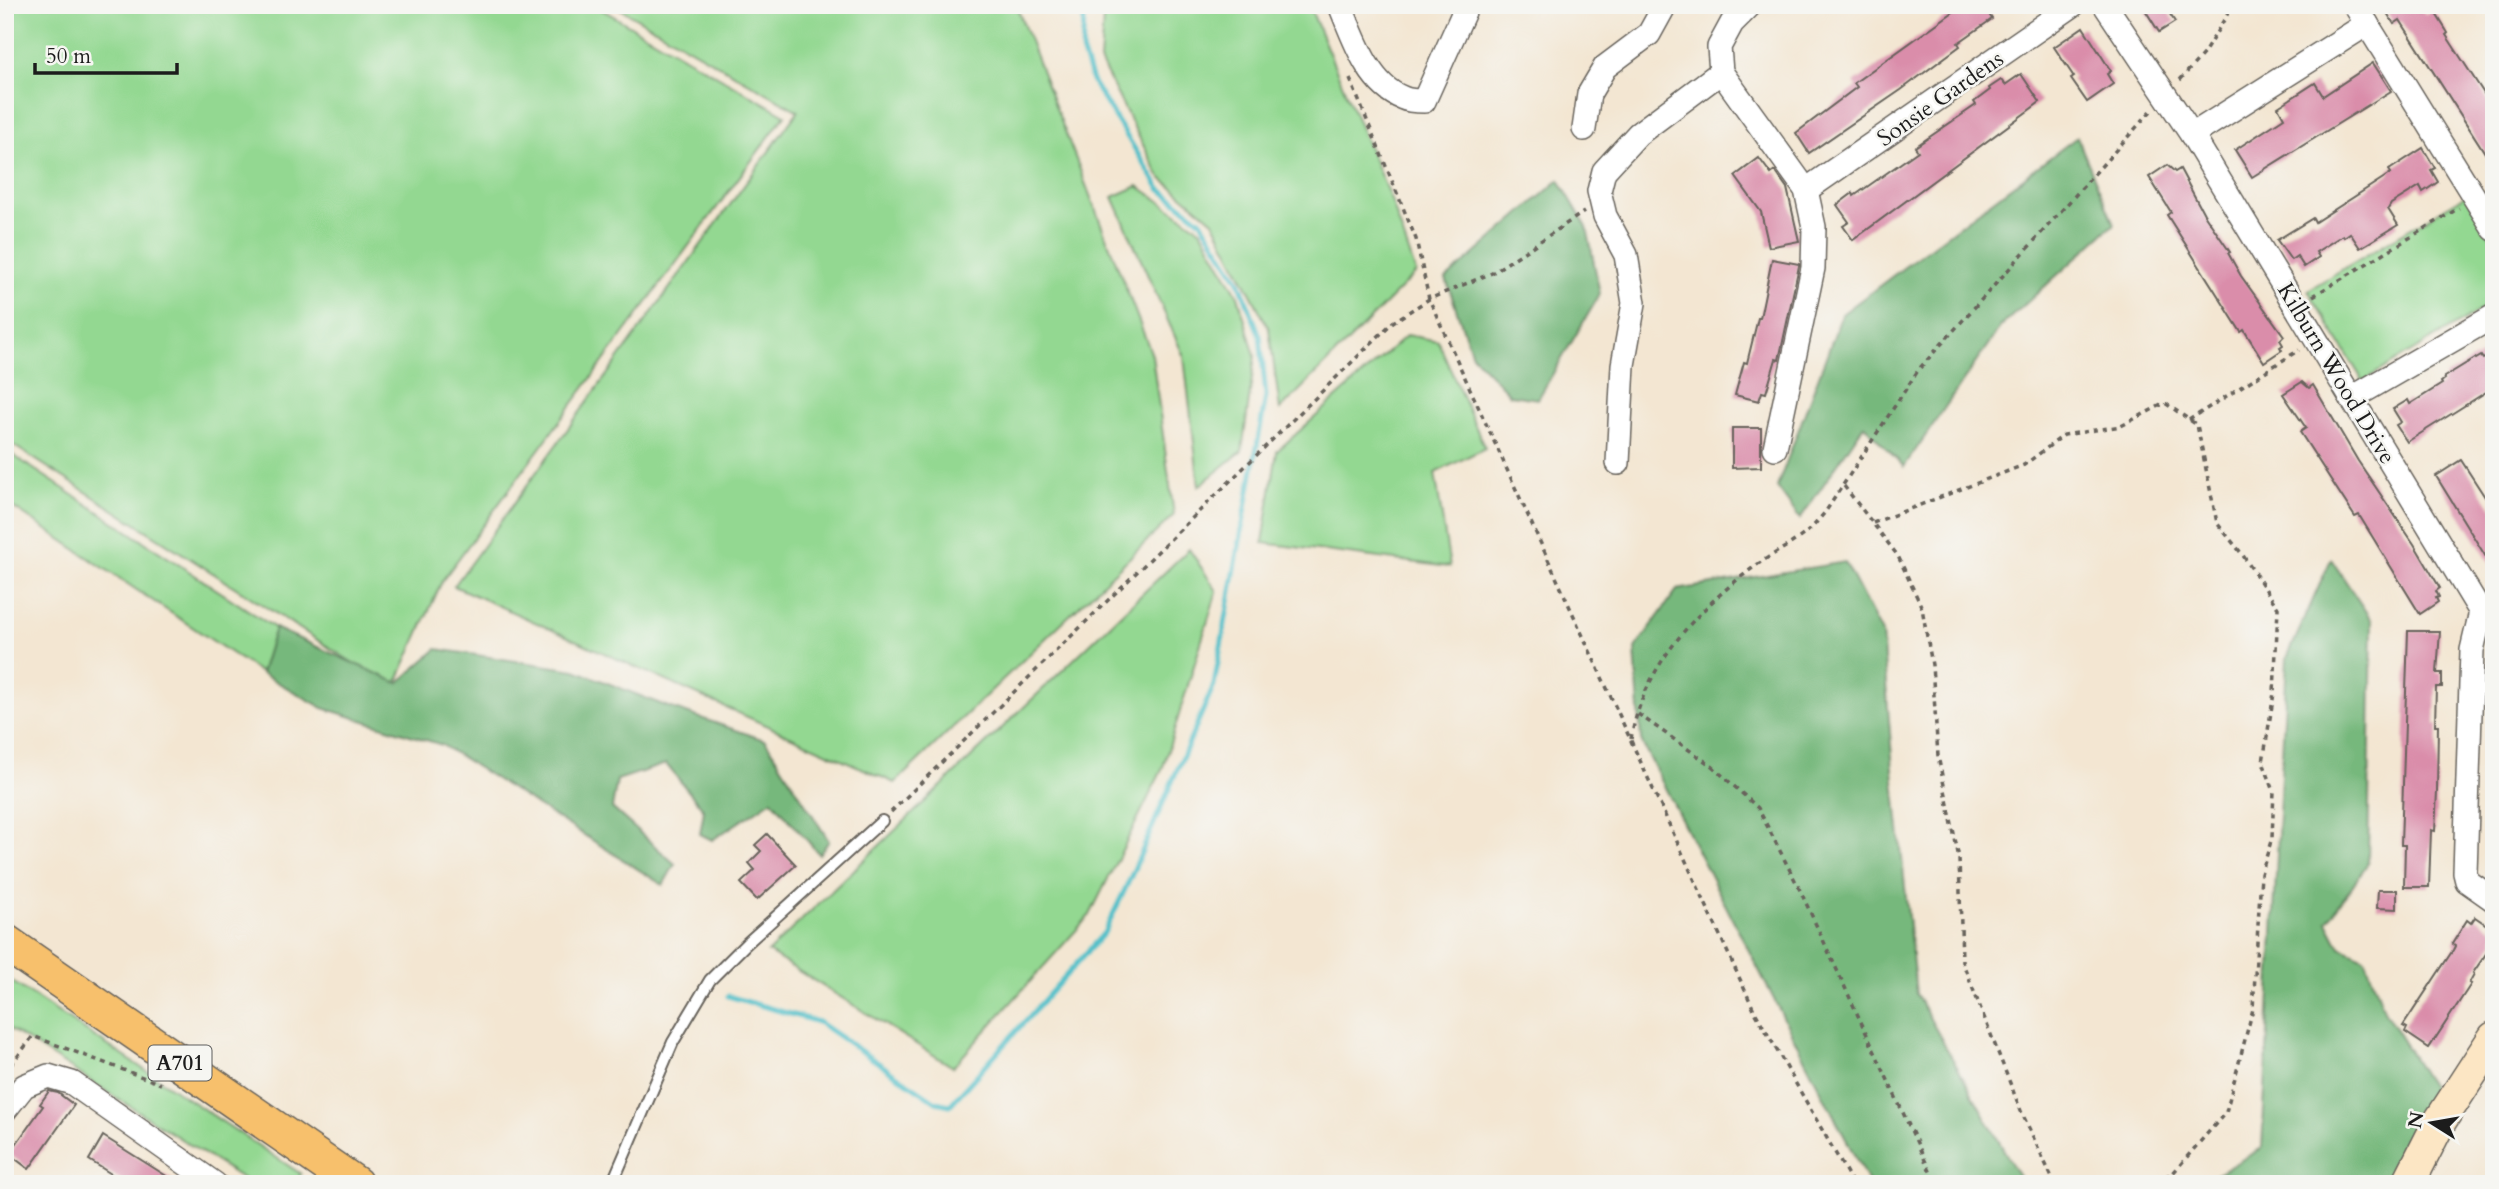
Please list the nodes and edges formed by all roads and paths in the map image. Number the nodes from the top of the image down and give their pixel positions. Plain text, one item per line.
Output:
1 (1340, 5) edge
2 (1467, 5) edge
3 (1665, 5) edge
4 (1750, 5) edge
5 (2073, 5) edge
6 (2105, 5) edge
7 (2233, 5) edge
8 (2361, 15) edge
9 (1721, 72) junction
10 (1350, 79) dead end
11 (2166, 95) junction
12 (1584, 129) dead end
13 (2192, 135) junction
14 (1806, 190) junction
15 (2475, 199) junction
16 (1601, 201) junction
17 (2494, 229) edge
18 (1429, 299) junction
19 (2296, 306) junction
20 (2494, 316) edge
21 (2316, 339) junction
22 (2352, 398) junction
23 (2189, 420) junction
24 (1775, 448) dead end
25 (1618, 463) dead end
26 (1844, 485) junction
27 (1873, 523) junction
28 (2487, 608) edge
29 (1638, 714) junction
30 (1631, 740) junction
31 (881, 821) joint
32 (2494, 900) edge
33 (5, 942) edge
34 (2494, 1038) edge
35 (177, 1061) junction
36 (5, 1073) edge
37 (5, 1110) edge
38 (215, 1184) edge
39 (355, 1184) edge
40 (612, 1184) edge
41 (1853, 1184) edge
42 (1936, 1184) edge
43 (2055, 1184) edge
44 (2147, 1184) edge
45 (2408, 1184) edge

1 - 2 street
3 - 12 street
4 - 9 street
5 - 14 street, Sonsie Gardens
6 - 11 street, Kilburn Wood Drive
7 - 11 path
8 - 13 street
8 - 15 street
9 - 14 street
9 - 16 street
10 - 18 path
11 - 13 street, Kilburn Wood Drive
11 - 26 path
13 - 19 street, Kilburn Wood Drive
14 - 24 street
15 - 17 street
15 - 19 path
16 - 18 path
16 - 25 street
18 - 30 path
18 - 31 path
19 - 21 street, Kilburn Wood Drive
20 - 22 street
21 - 22 street, Kilburn Wood Drive
21 - 23 path
22 - 28 street, Kilburn Wood Drive
23 - 27 path
23 - 44 path
26 - 27 path
26 - 29 path
27 - 43 path
28 - 32 street, Kilburn Wood Drive
29 - 30 path
29 - 42 path
30 - 41 path
31 - 40 lane
33 - 35 main road, A701
34 - 45 main road
35 - 36 path
35 - 39 main road, A701
37 - 38 street

